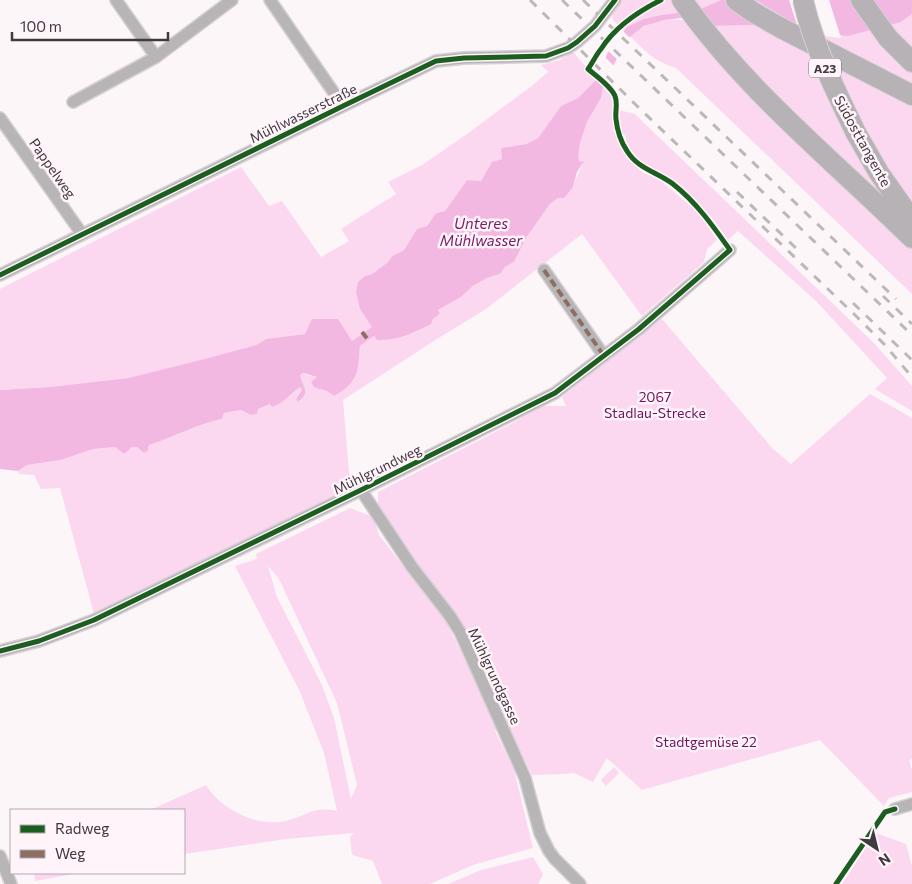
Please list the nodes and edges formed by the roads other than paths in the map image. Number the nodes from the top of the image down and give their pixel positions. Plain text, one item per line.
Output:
1 (116, 0) edge
2 (232, 0) edge
3 (270, 0) edge
4 (614, 0) edge
5 (682, 0) edge
6 (736, 0) edge
7 (803, 0) edge
8 (816, 0) edge
9 (861, 0) edge
10 (156, 56) junction
11 (912, 62) edge
12 (912, 95) edge
13 (73, 102) dead end
14 (343, 106) junction
15 (0, 118) edge
16 (861, 130) junction
17 (912, 197) edge
18 (912, 220) edge
19 (82, 234) junction
20 (912, 238) edge
21 (730, 250) dead end
22 (544, 270) dead end
23 (0, 275) edge
24 (604, 356) junction
25 (361, 490) junction
26 (0, 651) edge
27 (912, 804) edge
28 (895, 809) dead end
29 (0, 856) edge
30 (12, 884) edge
31 (580, 884) edge

1 - 10 street
2 - 10 street
3 - 14 street
4 - 14 street, Mühlwasserstraße
5 - 20 highway
6 - 12 highway
7 - 16 highway, Südosttangente / A23, bridge
8 - 16 highway, Südosttangente / A23
9 - 11 highway
10 - 13 street
14 - 19 street, Mühlwasserstraße
15 - 19 street, Pappelweg
16 - 17 highway, Südosttangente / A23
16 - 18 highway, Südosttangente / A23
19 - 23 street, Mühlwasserstraße
21 - 24 street, Mühlgrundweg
22 - 24 street
24 - 25 street, Mühlgrundweg
25 - 26 street, Mühlgrundweg
25 - 31 street, Mühlgrundgasse
27 - 28 street
29 - 30 street

